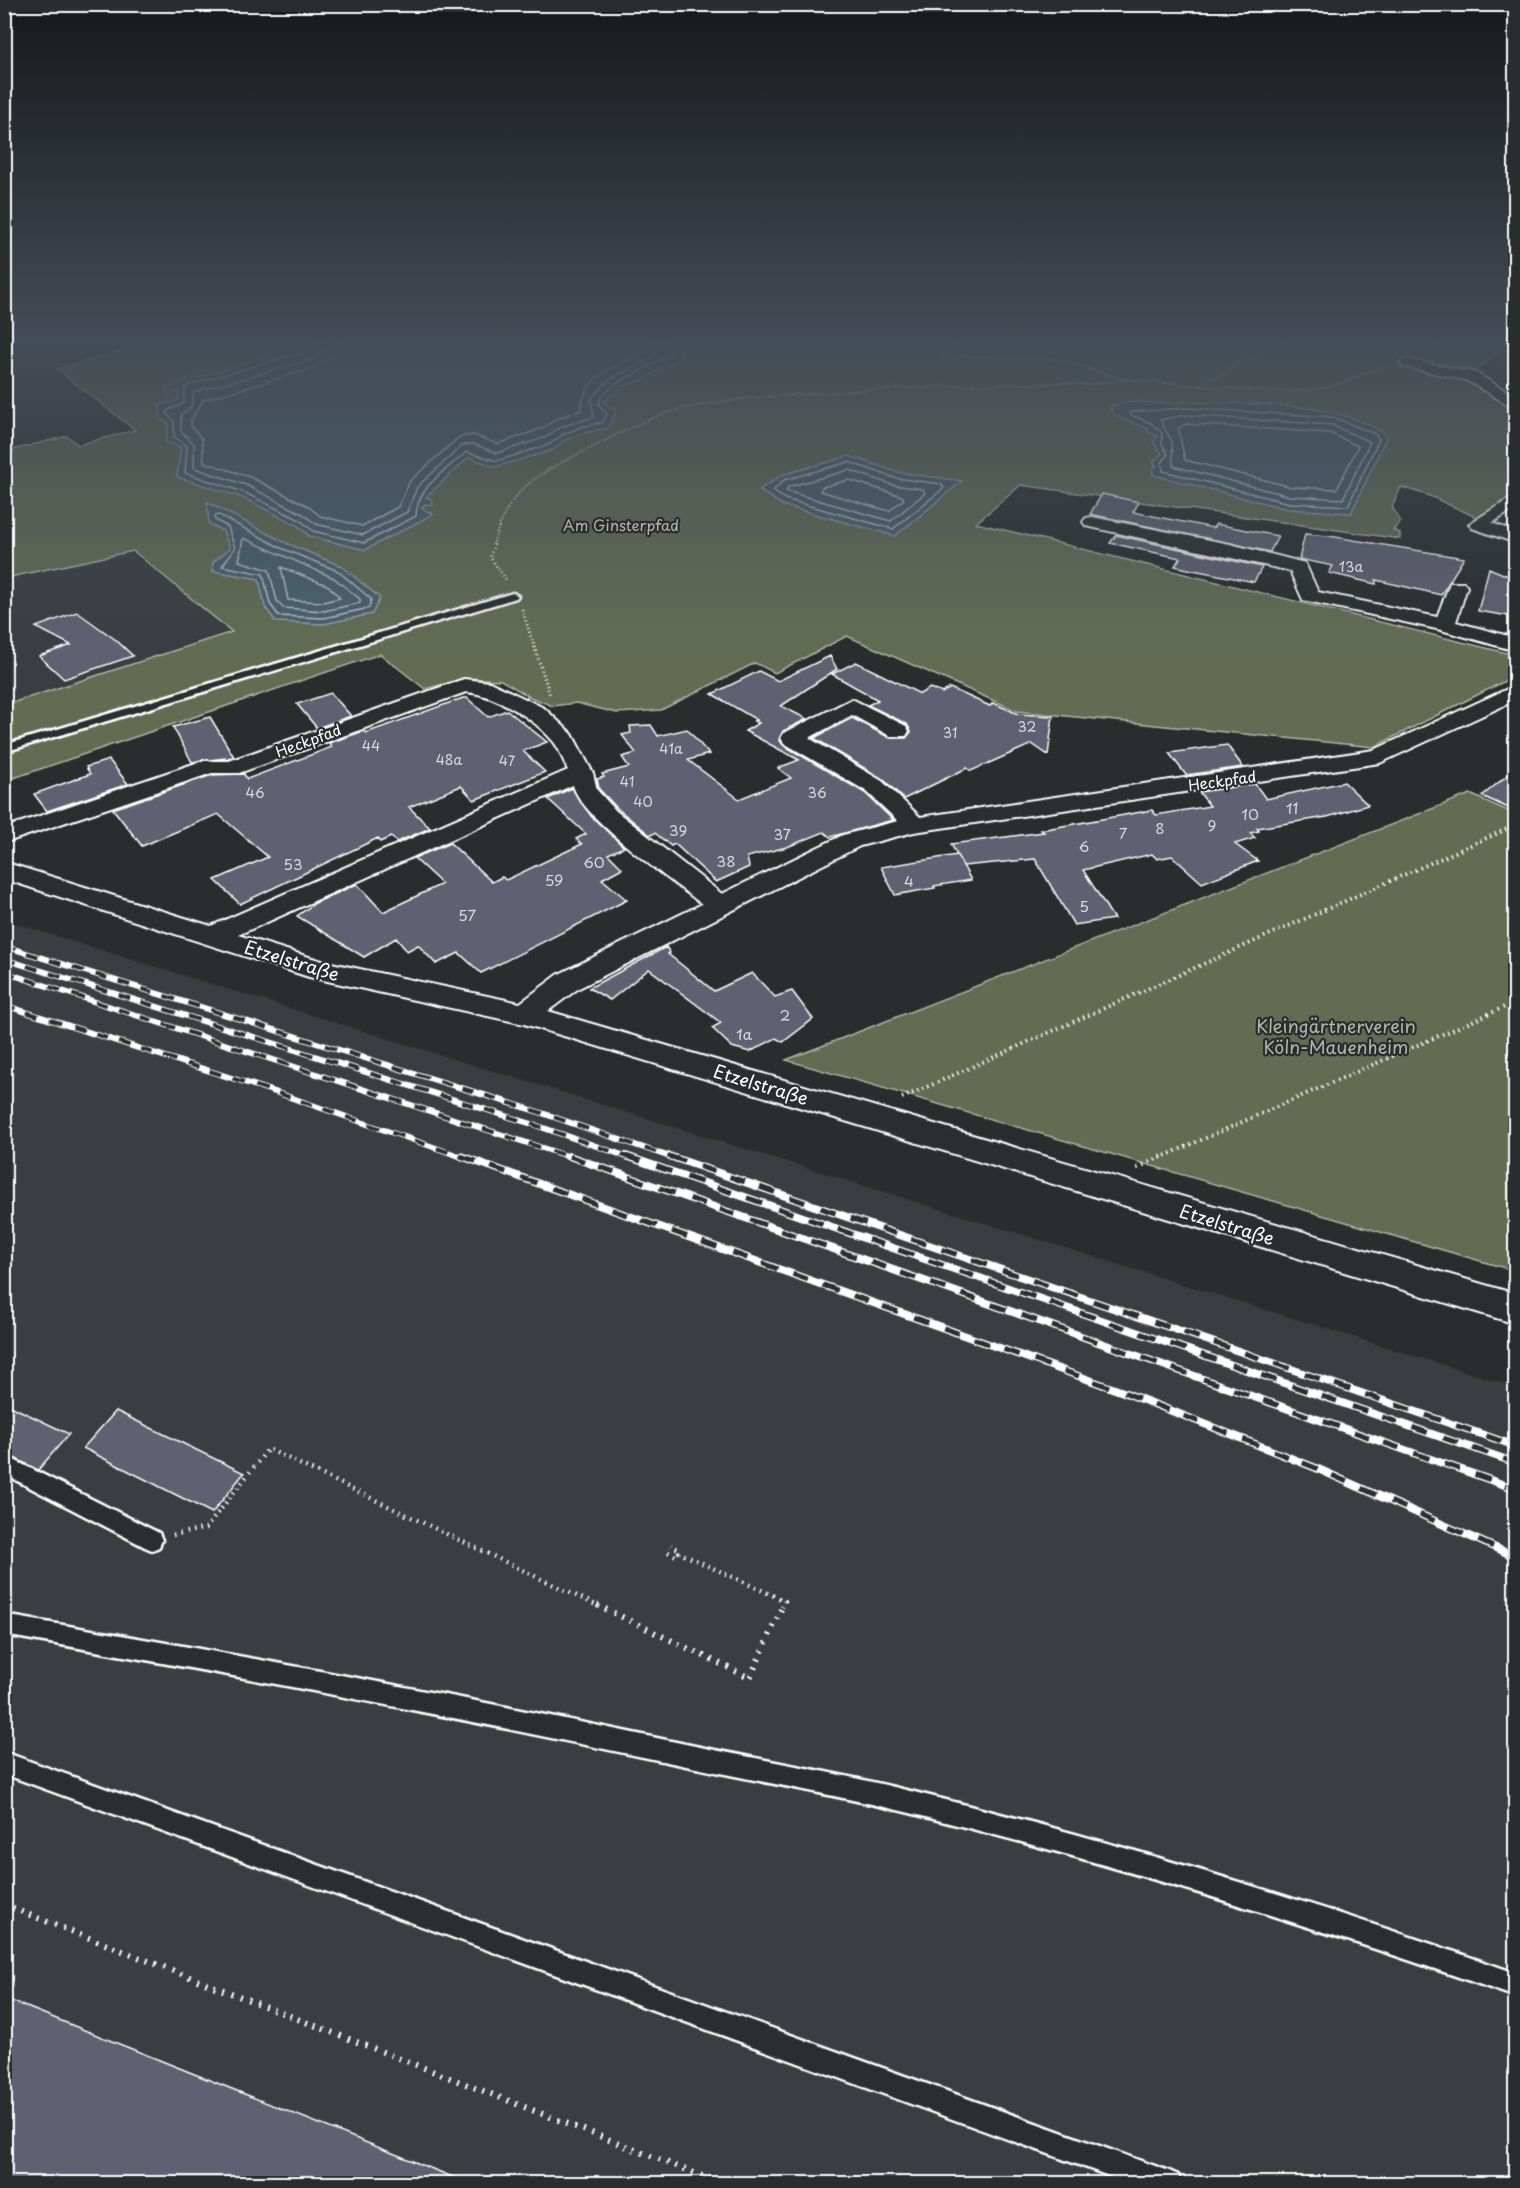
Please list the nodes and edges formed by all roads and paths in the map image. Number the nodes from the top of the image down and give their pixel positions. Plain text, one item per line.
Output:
1 (605, 441) edge
2 (1515, 500) edge
3 (1092, 522) dead end
4 (1515, 538) edge
5 (1457, 587) dead end
6 (513, 596) junction
7 (1445, 626) junction
8 (1515, 645) edge
9 (1515, 690) edge
10 (897, 731) dead end
11 (564, 739) junction
12 (4, 749) edge
13 (581, 773) junction
14 (914, 825) junction
15 (1515, 825) edge
16 (4, 836) edge
17 (4, 870) edge
18 (719, 905) junction
19 (213, 936) junction
20 (1515, 1002) edge
21 (525, 1014) junction
22 (897, 1101) dead end
23 (1131, 1171) dead end
24 (1515, 1309) edge
25 (4, 1464) edge
26 (152, 1540) joint
27 (671, 1545) dead end
28 (668, 1552) dead end
29 (678, 1552) junction
30 (4, 1625) edge
31 (4, 1763) edge
32 (4, 1905) edge
33 (1515, 1985) edge
34 (723, 2184) edge
35 (1169, 2184) edge

1 - 6 path
2 - 4 street
3 - 7 street
5 - 7 street
6 - 11 path
6 - 12 lane
7 - 8 street
9 - 14 street, Heckpfad
10 - 14 street
11 - 13 street, Heckpfad
11 - 16 street, Heckpfad
13 - 18 street, Heckpfad
13 - 19 street
14 - 18 street, Heckpfad
15 - 22 path
17 - 19 street, Etzelstraße
18 - 21 street, Heckpfad
19 - 21 street, Etzelstraße
20 - 23 path
21 - 24 street, Etzelstraße
25 - 26 lane
26 - 29 path
27 - 29 path
28 - 29 path
30 - 33 lane
31 - 35 lane
32 - 34 path

